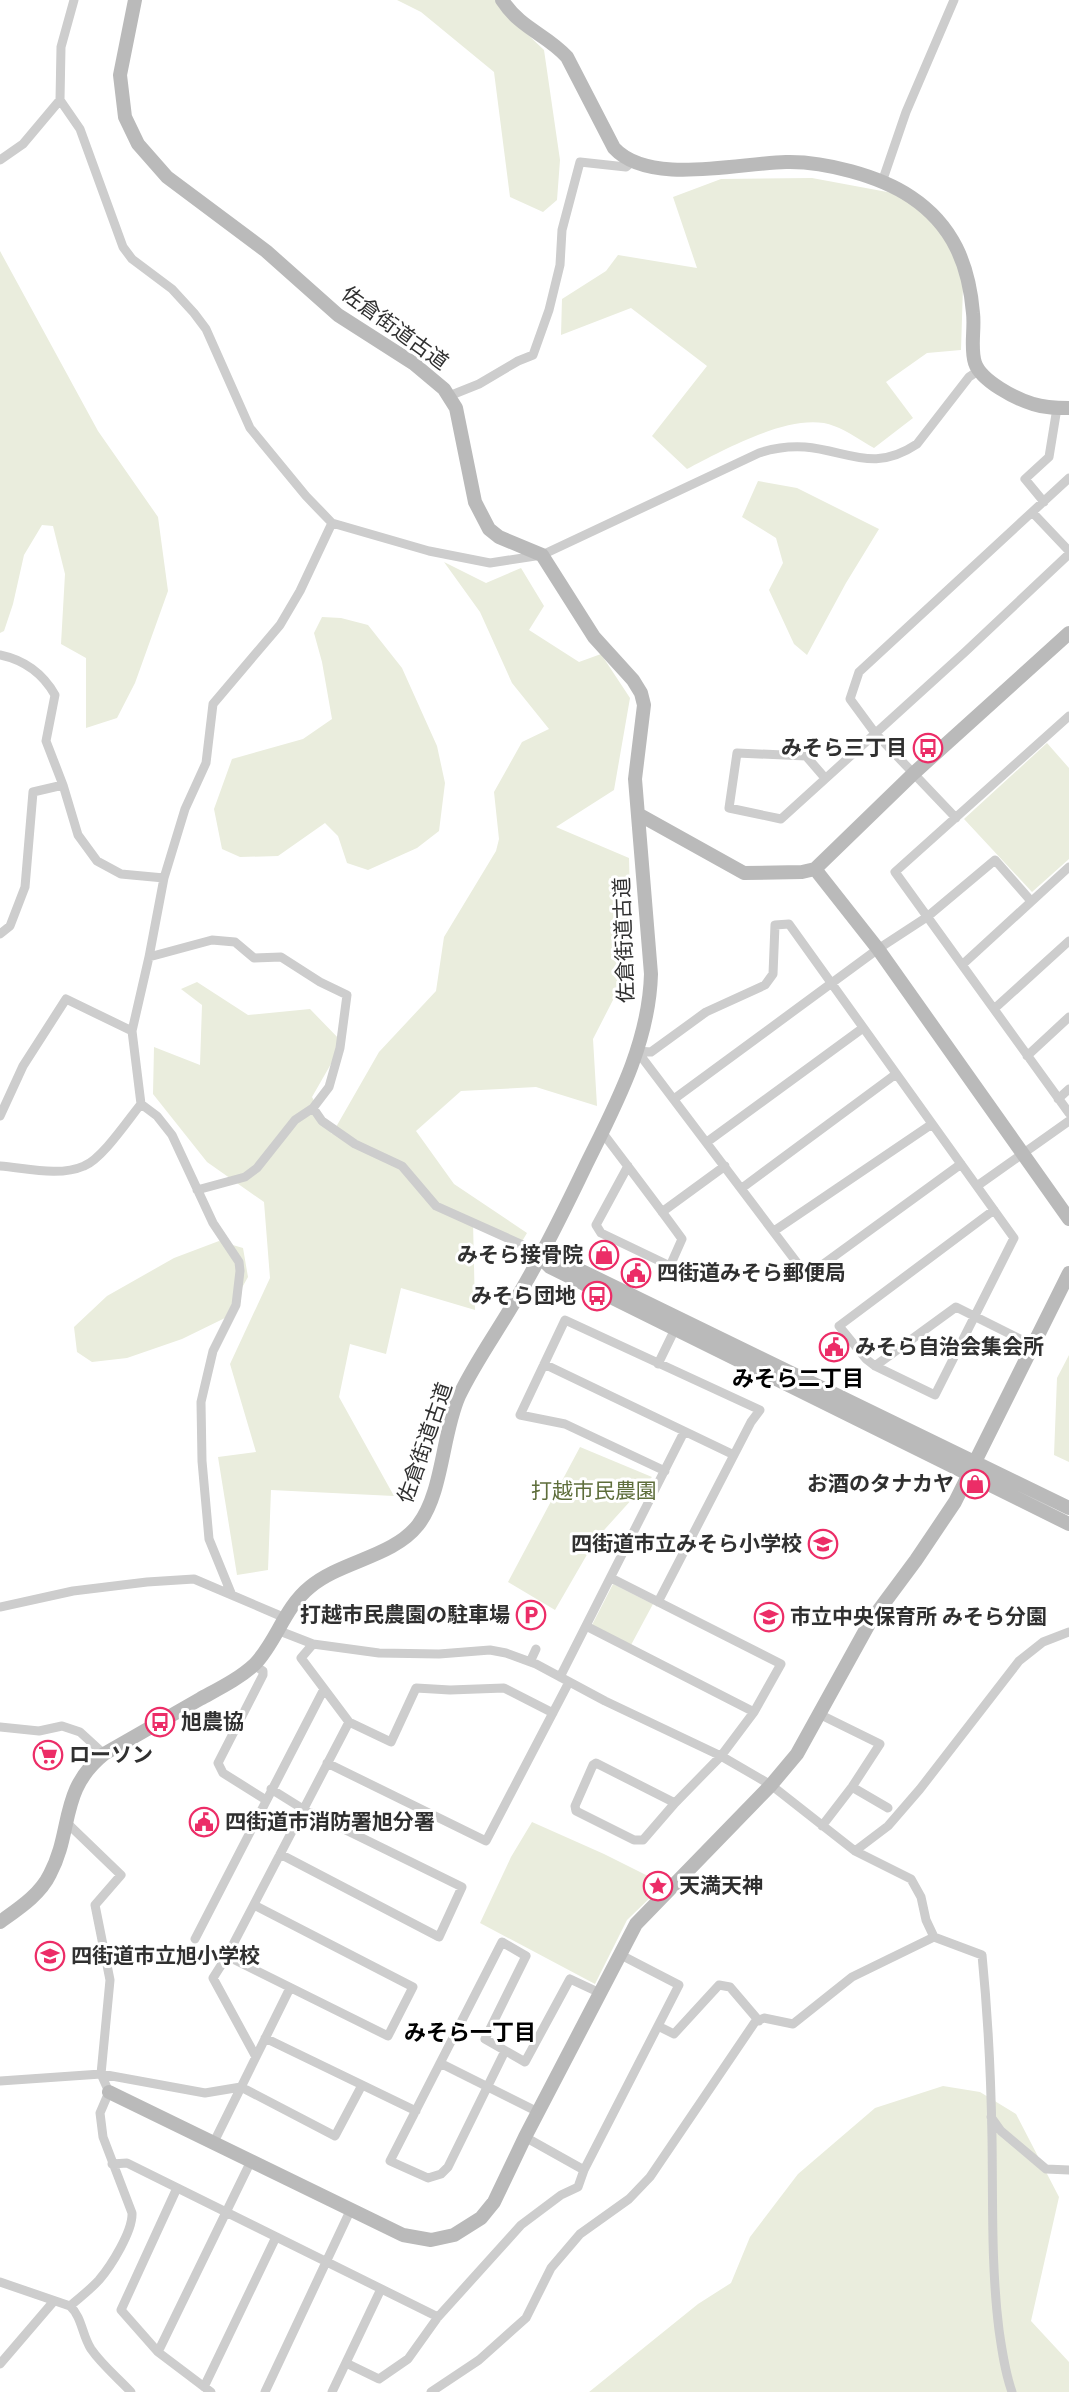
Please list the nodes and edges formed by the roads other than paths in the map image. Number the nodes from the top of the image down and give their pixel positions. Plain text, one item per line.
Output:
1 (74, 0) edge
2 (135, 0) edge
3 (502, 0) edge
4 (954, 0) edge
5 (60, 100) junction
6 (0, 160) edge
7 (632, 162) junction
8 (882, 182) junction
9 (978, 370) junction
10 (449, 396) junction
11 (1063, 408) edge
12 (1069, 478) edge
13 (1044, 502) junction
14 (1033, 513) junction
15 (332, 523) junction
16 (1069, 552) edge
17 (542, 555) junction
18 (1069, 633) edge
19 (0, 655) edge
20 (1069, 716) edge
21 (875, 733) junction
22 (914, 773) junction
23 (825, 778) junction
24 (63, 785) junction
25 (638, 814) junction
26 (956, 818) junction
27 (1069, 867) edge
28 (815, 869) junction
29 (164, 878) junction
30 (1031, 901) junction
31 (927, 917) junction
32 (0, 934) edge
33 (1069, 941) edge
34 (878, 950) junction
35 (149, 957) junction
36 (962, 965) junction
37 (832, 985) junction
38 (994, 1009) junction
39 (1069, 1017) edge
40 (863, 1028) junction
41 (132, 1030) junction
42 (637, 1051) junction
43 (1027, 1056) junction
44 (896, 1074) junction
45 (1069, 1089) edge
46 (674, 1099) junction
47 (1058, 1099) junction
48 (141, 1104) junction
49 (313, 1108) junction
50 (1069, 1113) edge
51 (0, 1116) edge
52 (1069, 1121) edge
53 (932, 1124) junction
54 (602, 1132) junction
55 (707, 1142) junction
56 (1023, 1152) junction
57 (961, 1164) junction
58 (0, 1166) edge
59 (628, 1166) junction
60 (725, 1166) junction
61 (977, 1186) junction
62 (742, 1188) junction
63 (197, 1190) junction
64 (994, 1210) junction
65 (662, 1212) junction
66 (1069, 1219) edge
67 (774, 1231) junction
68 (541, 1258) junction
69 (1069, 1273) edge
70 (975, 1316) junction
71 (675, 1329) junction
72 (1032, 1345) junction
73 (544, 1364) junction
74 (658, 1364) junction
75 (875, 1366) junction
76 (684, 1432) junction
77 (734, 1455) junction
78 (975, 1462) junction
79 (665, 1471) junction
80 (968, 1475) junction
81 (1069, 1508) edge
82 (1069, 1524) edge
83 (611, 1578) junction
84 (231, 1593) junction
85 (658, 1602) junction
86 (0, 1607) edge
87 (280, 1623) junction
88 (586, 1626) junction
89 (1069, 1632) edge
90 (313, 1644) junction
91 (536, 1649) dead end
92 (530, 1662) junction
93 (254, 1665) junction
94 (564, 1680) junction
95 (324, 1689) junction
96 (754, 1712) junction
97 (553, 1713) junction
98 (819, 1714) junction
99 (349, 1722) junction
100 (0, 1726) edge
101 (104, 1754) junction
102 (721, 1756) junction
103 (327, 1763) junction
104 (771, 1785) junction
105 (852, 1787) junction
106 (272, 1789) junction
107 (266, 1800) junction
108 (675, 1803) junction
109 (888, 1808) dead end
110 (303, 1809) junction
111 (65, 1821) junction
112 (822, 1826) junction
113 (855, 1851) junction
114 (280, 1854) junction
115 (254, 1905) junction
116 (0, 1922) edge
117 (934, 1937) junction
118 (195, 1939) dead end
119 (619, 1954) junction
120 (227, 1956) junction
121 (290, 1988) junction
122 (600, 1993) junction
123 (759, 2020) junction
124 (658, 2026) junction
125 (265, 2038) junction
126 (505, 2050) junction
127 (256, 2057) junction
128 (440, 2063) junction
129 (101, 2074) junction
130 (0, 2081) edge
131 (362, 2085) junction
132 (241, 2087) junction
133 (488, 2087) junction
134 (109, 2092) junction
135 (416, 2111) junction
136 (538, 2112) junction
137 (991, 2117) junction
138 (525, 2137) junction
139 (214, 2142) junction
140 (251, 2161) junction
141 (112, 2164) junction
142 (584, 2170) junction
143 (1069, 2170) edge
144 (177, 2188) junction
145 (351, 2209) junction
146 (225, 2211) junction
147 (276, 2236) junction
148 (326, 2262) junction
149 (0, 2282) edge
150 (381, 2289) junction
151 (54, 2301) junction
152 (70, 2306) junction
153 (438, 2317) junction
154 (158, 2352) junction
155 (346, 2363) junction
156 (0, 2364) edge
157 (208, 2389) edge
158 (131, 2392) edge
159 (265, 2392) edge
160 (332, 2392) edge
161 (431, 2392) edge
162 (1012, 2392) edge

1 - 5 street
2 - 10 street, 佐倉街道古道
3 - 7 street
4 - 8 street
5 - 6 street
5 - 15 street
7 - 8 street
7 - 10 street
8 - 9 street
9 - 11 street
9 - 17 street
10 - 17 street, 佐倉街道古道
11 - 13 street
12 - 13 street
13 - 14 street
14 - 16 street
14 - 21 street
15 - 17 street
15 - 29 street
16 - 21 street
17 - 25 street, 佐倉街道古道
18 - 22 street
19 - 24 street
20 - 26 street
21 - 22 street
21 - 23 street
22 - 26 street
22 - 28 street
23 - 23 street
24 - 29 street
24 - 32 street
25 - 28 street
25 - 42 street, 佐倉街道古道
26 - 31 street
27 - 30 street
28 - 34 street
29 - 35 street
30 - 31 street
30 - 36 street
31 - 34 street
31 - 36 street
33 - 38 street
34 - 37 street
34 - 56 street
35 - 41 street
35 - 49 street
36 - 38 street
37 - 40 street
37 - 42 street
37 - 46 street
38 - 43 street
39 - 43 street
40 - 44 street
40 - 55 street
41 - 48 street
41 - 51 street
42 - 46 street
42 - 54 street, 佐倉街道古道
43 - 47 street
44 - 53 street
44 - 62 street
45 - 47 street
46 - 55 street
47 - 50 street
48 - 58 street
48 - 63 street
49 - 63 street
49 - 68 street
52 - 56 street
53 - 57 street
53 - 67 street
54 - 59 street
54 - 68 street, 佐倉街道古道
55 - 60 street
56 - 61 street
56 - 66 street
57 - 61 street
57 - 67 street
59 - 65 street
59 - 65 street
60 - 62 street
60 - 65 street
61 - 64 street
62 - 67 street
63 - 84 street
64 - 70 street
64 - 75 street
68 - 71 street
68 - 78 street
68 - 87 street, 佐倉街道古道
69 - 72 street
70 - 72 street
70 - 75 street
70 - 75 street
71 - 74 street
71 - 80 street
72 - 78 street
73 - 74 street
73 - 76 street
73 - 79 street
74 - 77 street
76 - 77 street
76 - 79 street
77 - 85 street
78 - 80 street
78 - 81 street
79 - 83 street
80 - 82 street
80 - 98 street
83 - 85 street
83 - 88 street
84 - 86 street
84 - 87 street
85 - 96 street
87 - 90 street
87 - 93 street, 佐倉街道古道
88 - 94 street
88 - 96 street
89 - 113 street
90 - 92 street
90 - 95 street
91 - 92 street
92 - 94 street
93 - 101 street, 佐倉街道古道
93 - 107 street
94 - 97 street
94 - 102 street
95 - 99 street
95 - 106 street
96 - 102 street
97 - 99 street
97 - 103 street
98 - 104 street
98 - 105 street
99 - 103 street
100 - 101 street
101 - 111 street, 佐倉街道古道
102 - 104 street
102 - 108 street
103 - 110 street
104 - 112 street
104 - 119 street
105 - 109 street
105 - 112 street
106 - 107 street
106 - 110 street
107 - 118 street
108 - 108 street
110 - 114 street
110 - 114 street
111 - 116 street, 佐倉街道古道
111 - 129 street
112 - 113 street
113 - 117 street
114 - 115 street
115 - 120 street
115 - 121 street
117 - 123 street
117 - 137 street
119 - 122 street
119 - 124 street
120 - 121 street
120 - 127 street
121 - 125 street
122 - 126 street
122 - 136 street
123 - 124 street
123 - 161 street
124 - 142 street
125 - 127 street
125 - 131 street
126 - 128 street
126 - 133 street
127 - 132 street
128 - 133 street
128 - 135 street
129 - 130 street
129 - 132 street
129 - 134 street
131 - 132 street
131 - 135 street
132 - 139 street
133 - 135 street
133 - 136 street
134 - 139 street
134 - 141 street
136 - 138 street
137 - 143 street
137 - 162 street
138 - 142 street
138 - 145 street
139 - 140 street
140 - 145 street
140 - 146 street
141 - 144 street
141 - 152 street
142 - 153 street
144 - 146 street
144 - 154 street
145 - 148 street
146 - 147 street
146 - 154 street
147 - 148 street
147 - 157 street
148 - 150 street
148 - 159 street
149 - 151 street
150 - 153 street
150 - 155 street
151 - 152 street
151 - 156 street
152 - 158 street
153 - 155 street
154 - 157 street
155 - 160 street

